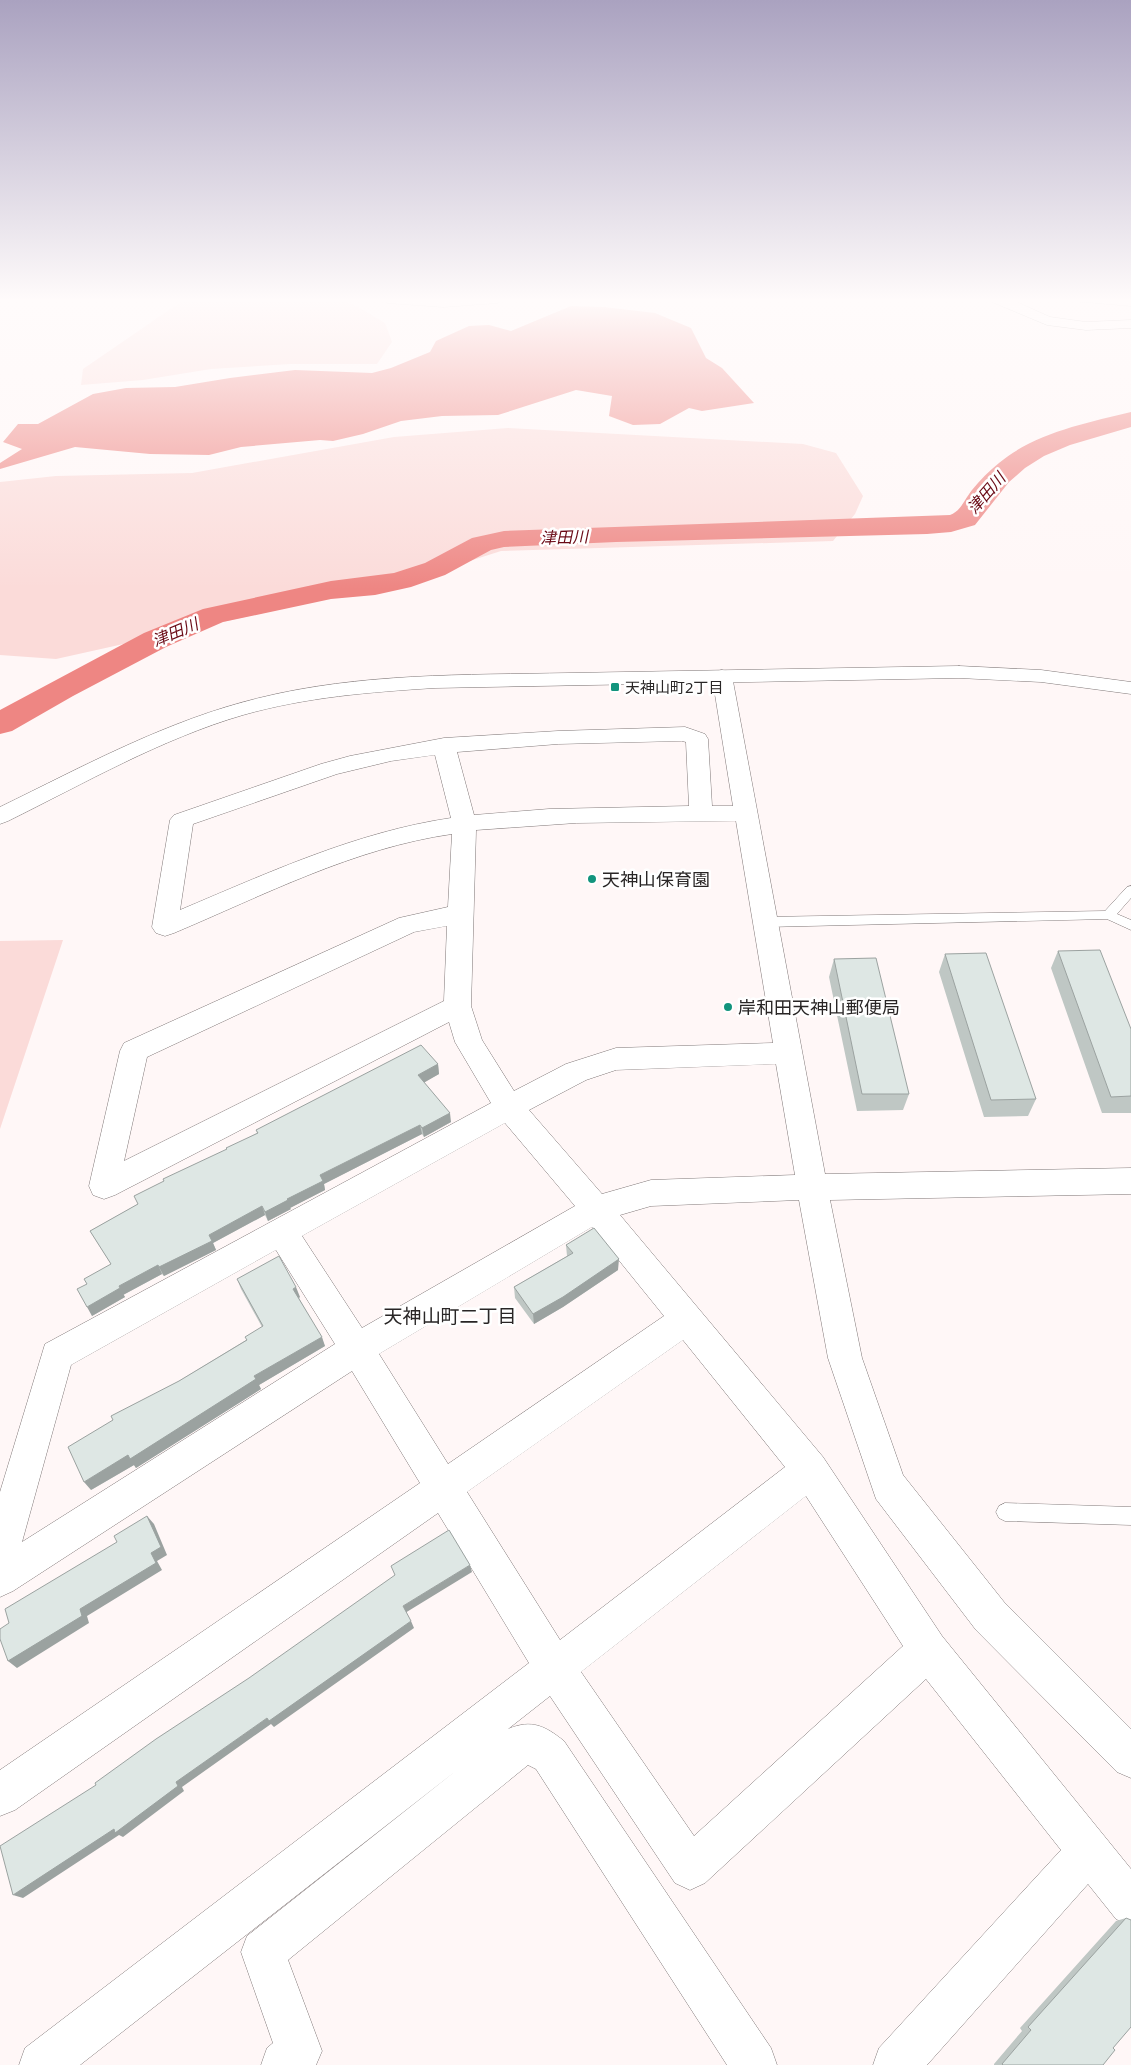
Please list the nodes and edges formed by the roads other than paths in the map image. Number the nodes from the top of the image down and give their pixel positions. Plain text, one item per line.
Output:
1 (722, 676) junction
2 (1131, 688) edge
3 (444, 745) junction
4 (701, 813) junction
5 (746, 814) junction
6 (0, 816) edge
7 (464, 822) junction
8 (1131, 890) edge
9 (461, 914) junction
10 (1108, 915) junction
11 (765, 922) junction
12 (1131, 925) edge
13 (458, 1006) junction
14 (789, 1053) junction
15 (508, 1107) junction
16 (1131, 1180) edge
17 (812, 1187) junction
18 (596, 1209) junction
19 (282, 1232) junction
20 (687, 1319) junction
21 (357, 1349) junction
22 (810, 1470) junction
23 (444, 1489) junction
24 (1005, 1512) dead end
25 (1131, 1516) edge
26 (0, 1555) edge
27 (0, 1578) edge
28 (928, 1650) junction
29 (555, 1668) junction
30 (1131, 1758) edge
31 (0, 1795) edge
32 (1089, 1851) junction
33 (1131, 1904) edge
34 (42, 2065) edge
35 (284, 2065) edge
36 (754, 2065) edge
37 (896, 2065) edge

1 - 2 street
1 - 5 street
1 - 6 street
3 - 4 street
3 - 7 street
3 - 7 street
4 - 5 street
4 - 7 street
5 - 11 street
7 - 9 street
8 - 10 lane
9 - 13 street
9 - 13 street
10 - 11 lane
10 - 12 lane
11 - 14 street
13 - 15 street
14 - 15 street
14 - 17 street
15 - 18 street
15 - 19 street
16 - 17 street
17 - 18 street
17 - 30 street
18 - 20 street
18 - 21 street
19 - 21 street
19 - 26 street
20 - 22 street
20 - 23 street
21 - 23 street
21 - 27 street
22 - 28 street
22 - 29 street
23 - 29 street
23 - 31 street
24 - 25 lane
28 - 29 street
28 - 32 street
29 - 34 street
32 - 33 street
32 - 37 street
35 - 36 street

